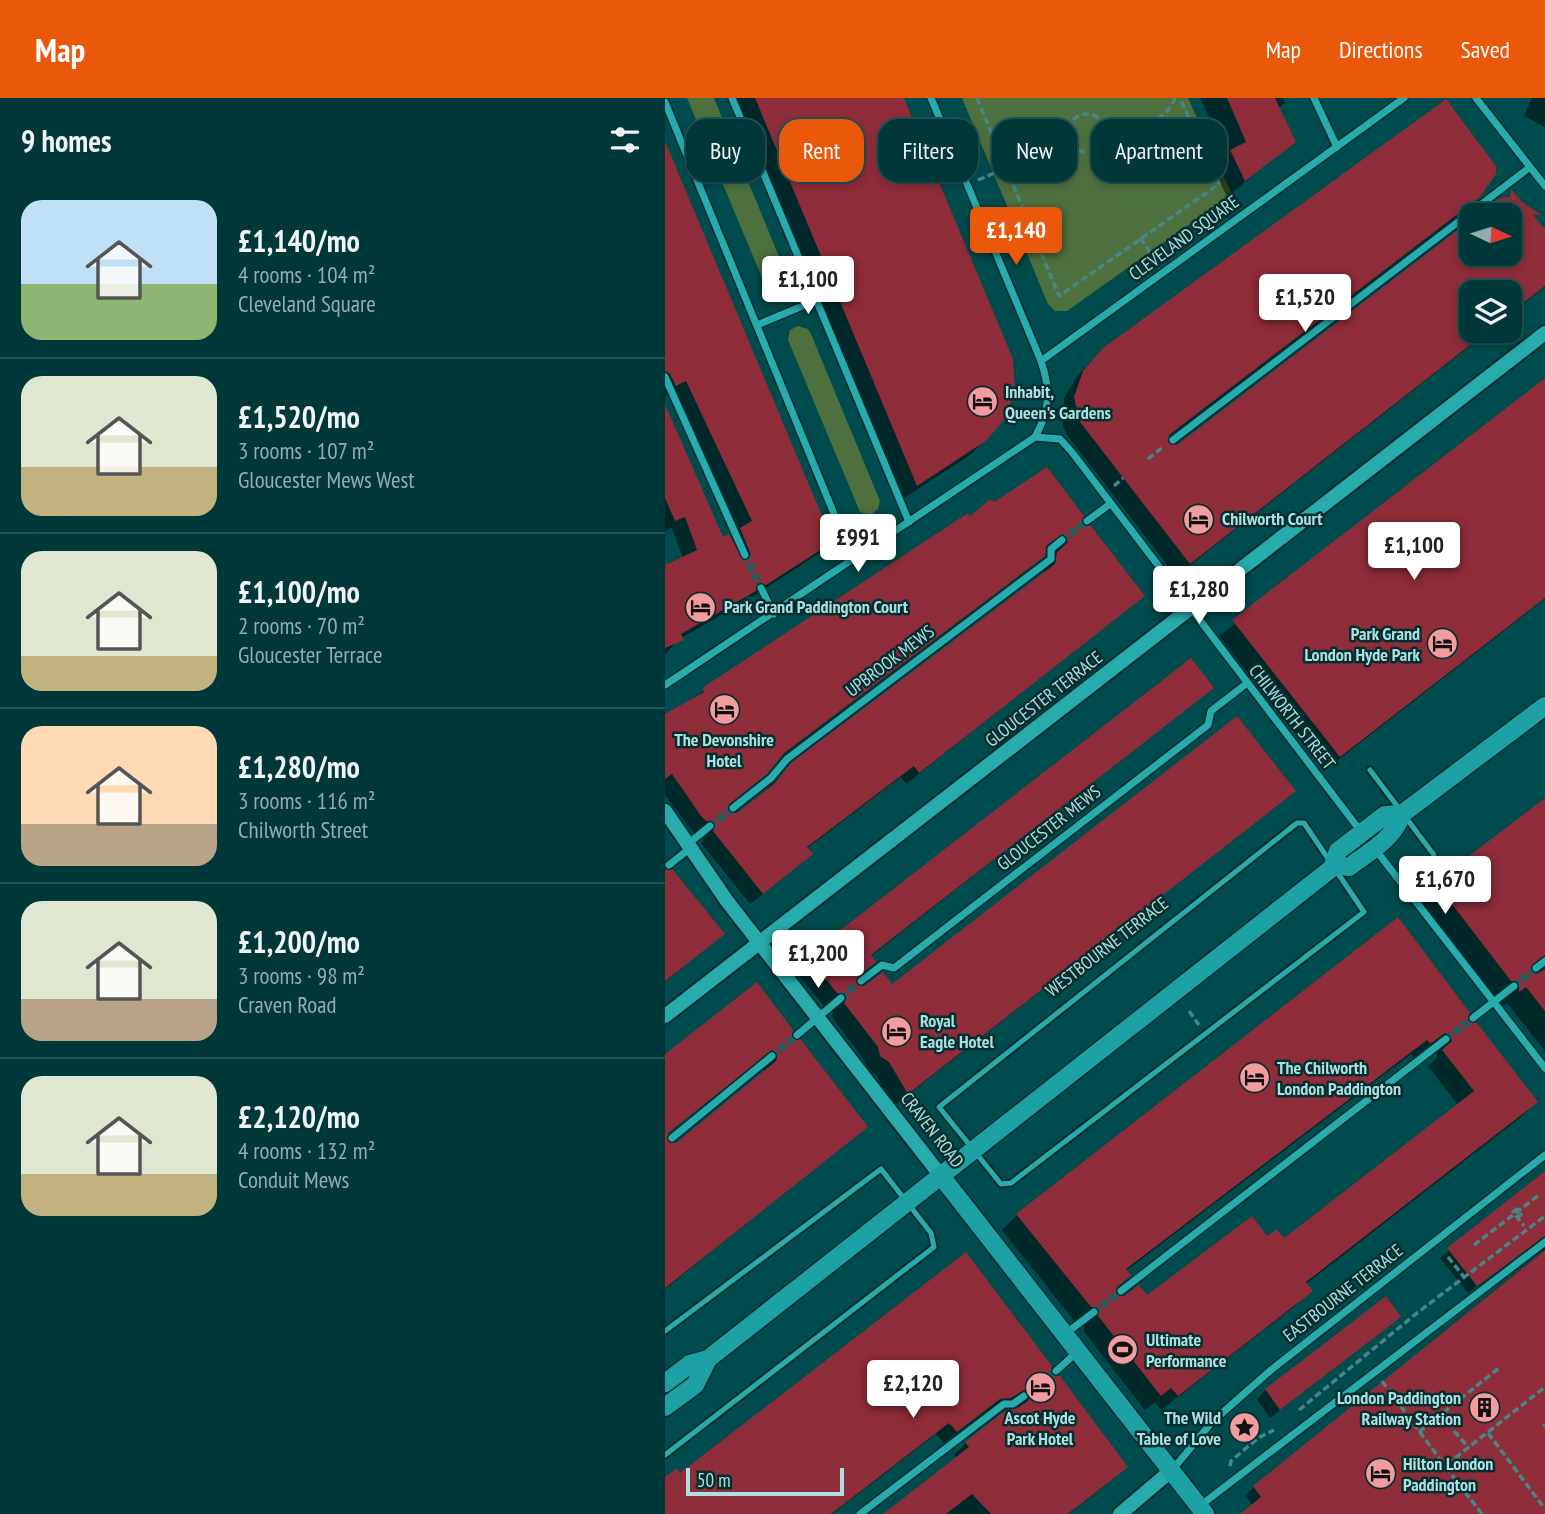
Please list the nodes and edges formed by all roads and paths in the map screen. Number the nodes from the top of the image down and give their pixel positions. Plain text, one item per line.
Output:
1 (732, 98) edge
2 (931, 98) edge
3 (977, 98) edge
4 (1177, 98) edge
5 (1314, 98) edge
6 (1404, 98) edge
7 (1476, 98) edge
8 (665, 102) edge
9 (1077, 119) edge
10 (1097, 119) edge
11 (1159, 119) edge
12 (992, 134) edge
13 (1337, 147) junction
14 (1530, 167) junction
15 (992, 174) edge
16 (1012, 182) edge
17 (967, 184) junction
18 (1545, 186) edge
19 (1140, 238) junction
20 (1163, 272) junction
21 (817, 300) junction
22 (757, 325) junction
23 (1545, 333) edge
24 (1041, 361) junction
25 (665, 377) edge
26 (1035, 437) junction
27 (1173, 440) dead end
28 (1110, 504) junction
29 (1087, 521) tunnel mouth
30 (909, 523) junction
31 (1062, 540) tunnel mouth
32 (745, 555) tunnel mouth
33 (853, 561) junction
34 (761, 588) tunnel mouth
35 (1190, 611) junction
36 (774, 614) junction
37 (1246, 684) junction
38 (665, 685) edge
39 (1545, 706) edge
40 (1370, 770) dead end
41 (733, 807) tunnel mouth
42 (665, 811) edge
43 (1402, 814) junction
44 (709, 827) tunnel mouth
45 (1362, 833) junction
46 (688, 847) junction
47 (1374, 848) junction
48 (1434, 855) dead end
49 (669, 865) dead end
50 (1335, 865) junction
51 (760, 943) junction
52 (1545, 961) edge
53 (1536, 968) tunnel mouth
54 (861, 981) tunnel mouth
55 (1514, 986) tunnel mouth
56 (841, 998) tunnel mouth
57 (1494, 1002) junction
58 (665, 1016) edge
59 (818, 1018) junction
60 (1473, 1018) tunnel mouth
61 (797, 1035) tunnel mouth
62 (1446, 1039) tunnel mouth
63 (772, 1056) tunnel mouth
64 (1545, 1068) edge
65 (671, 1138) dead end
66 (973, 1150) junction
67 (1545, 1155) edge
68 (941, 1176) junction
69 (1545, 1190) edge
70 (1539, 1195) dead end
71 (907, 1202) junction
72 (1520, 1214) dead end
73 (1545, 1216) edge
74 (1507, 1220) dead end
75 (1524, 1226) dead end
76 (1545, 1242) edge
77 (1473, 1245) dead end
78 (1448, 1257) dead end
79 (1464, 1277) junction
80 (1121, 1290) tunnel mouth
81 (1094, 1311) tunnel mouth
82 (665, 1331) edge
83 (1065, 1334) junction
84 (1079, 1351) junction
85 (708, 1359) junction
86 (1499, 1368) dead end
87 (1056, 1371) tunnel mouth
88 (1376, 1373) junction
89 (665, 1383) edge
90 (1545, 1387) edge
91 (1024, 1396) tunnel mouth
92 (665, 1407) edge
93 (1296, 1413) dead end
94 (1275, 1429) dead end
95 (1454, 1431) dead end
96 (1419, 1432) junction
97 (1488, 1433) junction
98 (1469, 1448) junction
99 (665, 1455) edge
100 (1445, 1466) junction
101 (1173, 1469) junction
102 (1228, 1485) junction
103 (1545, 1509) edge
104 (1203, 1510) edge
105 (860, 1514) edge
106 (1120, 1514) edge
107 (1482, 1514) edge

1 - 21 street
2 - 17 street
3 - 12 path
4 - 11 path
4 - 19 path
5 - 13 street
6 - 13 street, CLEVELAND SQUARE
7 - 14 street
8 - 22 street
9 - 10 path
13 - 20 street, CLEVELAND SQUARE
14 - 18 street
14 - 27 street
15 - 17 path
16 - 19 path
17 - 24 street
19 - 20 path
20 - 24 street, CLEVELAND SQUARE
21 - 22 street
21 - 30 street
22 - 33 street
23 - 35 street, GLOUCESTER TERRACE
24 - 26 street
25 - 32 street
26 - 28 street, CHILWORTH STREET
26 - 30 street
28 - 29 street
28 - 35 street, CHILWORTH STREET
30 - 33 street
31 - 41 street, UPBROOK MEWS
33 - 36 street
34 - 36 street
35 - 37 street, CHILWORTH STREET
35 - 51 street, GLOUCESTER TERRACE
36 - 38 street
37 - 45 street, CHILWORTH STREET
37 - 54 street, GLOUCESTER MEWS
39 - 43 main road
40 - 43 lane
42 - 46 street, CRAVEN ROAD
43 - 45 main road
43 - 47 main road
43 - 48 lane
44 - 46 street
45 - 50 main road
46 - 49 street
46 - 51 street, CRAVEN ROAD
47 - 50 main road
47 - 57 street
50 - 66 main road
50 - 66 lane, WESTBOURNE TERRACE
50 - 66 lane, WESTBOURNE TERRACE
51 - 58 street, GLOUCESTER TERRACE
51 - 59 street, CRAVEN ROAD
52 - 53 street
55 - 57 street
56 - 59 street
57 - 60 street
57 - 64 street
59 - 61 street
59 - 68 street, CRAVEN ROAD
62 - 80 street
63 - 65 street
66 - 68 main road
67 - 101 street, EASTBOURNE TERRACE
68 - 71 main road
68 - 83 main road, CRAVEN ROAD
69 - 74 path
70 - 77 path
71 - 82 lane
71 - 85 main road
71 - 99 lane
72 - 75 path
73 - 79 path
76 - 88 street
78 - 79 path
79 - 93 path
81 - 83 street
83 - 84 main road, CRAVEN ROAD
84 - 87 street
84 - 101 main road, CRAVEN ROAD
85 - 89 main road
85 - 92 main road
86 - 96 path
88 - 96 path
88 - 102 street
90 - 97 path
91 - 105 street
94 - 102 path
95 - 98 path
96 - 100 path
97 - 98 path
97 - 103 path
98 - 100 path
100 - 107 path
101 - 104 main road, CRAVEN ROAD
101 - 106 street
102 - 104 street

